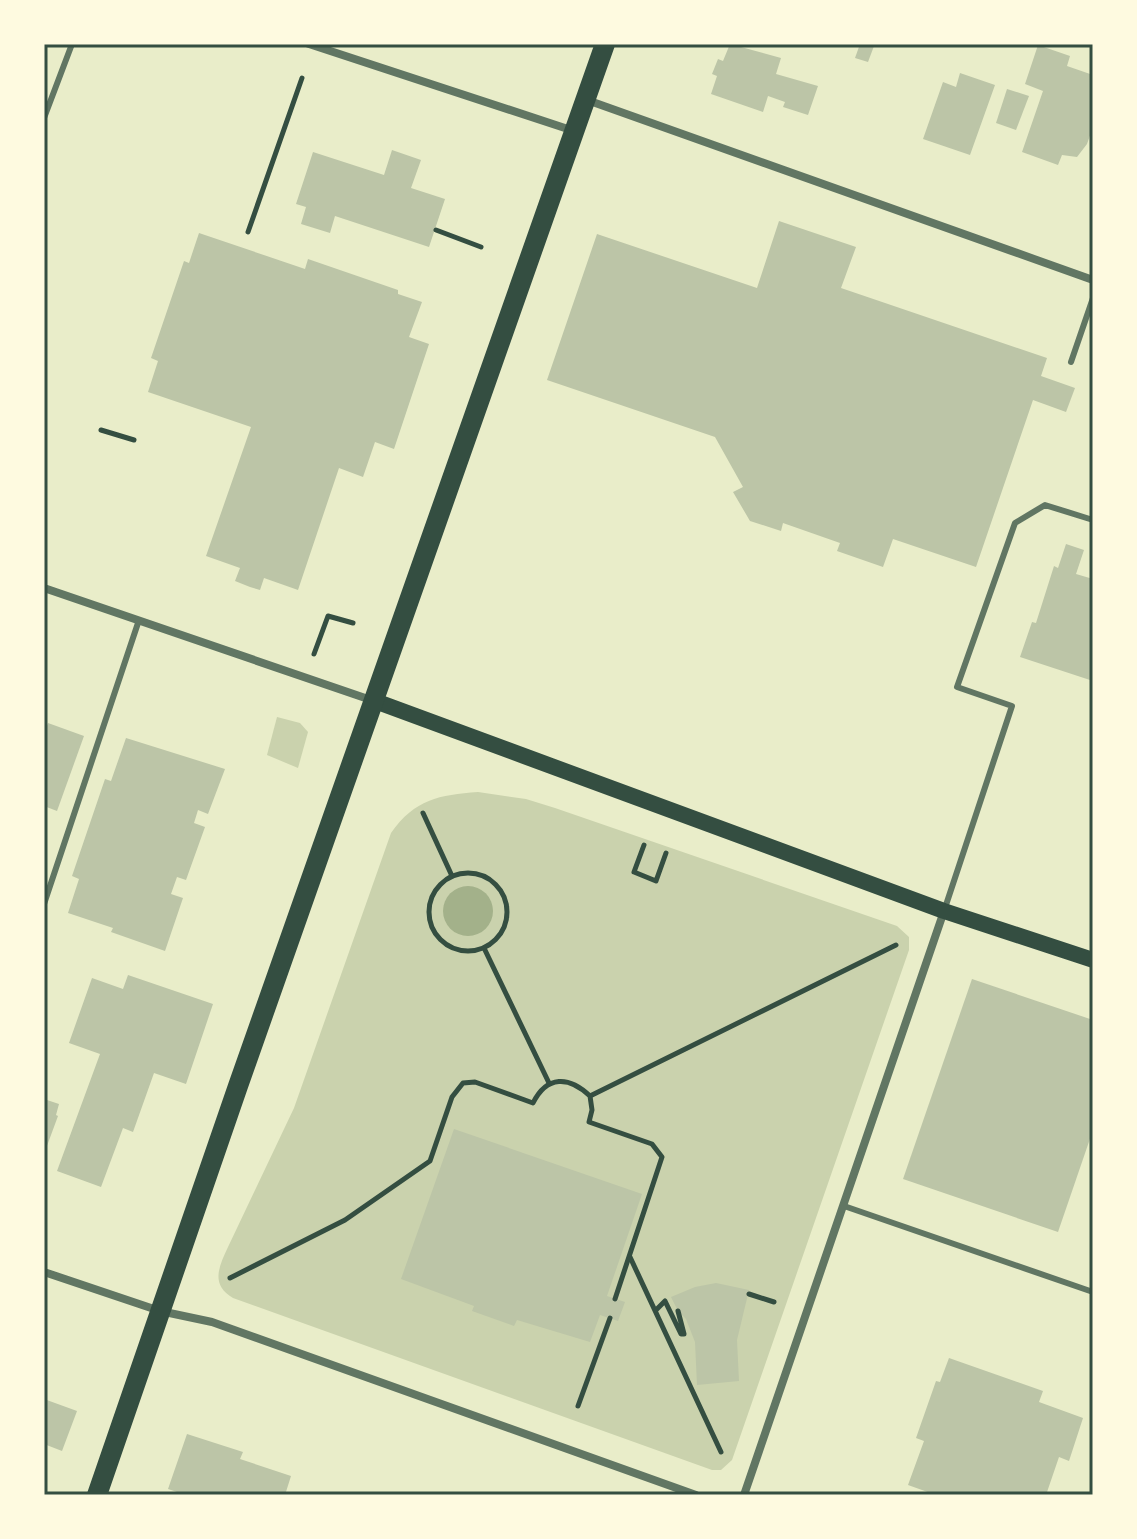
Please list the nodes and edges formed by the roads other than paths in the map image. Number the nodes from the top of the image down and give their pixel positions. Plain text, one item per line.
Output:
1 (72, 44) edge
2 (309, 44) edge
3 (605, 44) edge
4 (586, 100) junction
5 (44, 118) edge
6 (574, 131) junction
7 (1093, 280) edge
8 (1093, 298) edge
9 (1071, 362) dead end
10 (1093, 520) edge
11 (44, 588) edge
12 (139, 620) junction
13 (375, 701) junction
14 (44, 904) edge
15 (944, 911) junction
16 (1093, 960) edge
17 (844, 1206) junction
18 (44, 1272) edge
19 (1093, 1292) edge
20 (160, 1311) junction
21 (97, 1495) edge
22 (696, 1495) edge
23 (744, 1495) edge

1 - 5 lane
2 - 6 street
3 - 4 main road
4 - 6 main road
4 - 7 street
6 - 13 main road
8 - 9 lane
10 - 15 lane
11 - 12 street
12 - 13 street
12 - 14 lane
13 - 15 main road
13 - 20 main road
15 - 16 main road
15 - 17 street
17 - 19 lane
17 - 23 street
18 - 20 street
20 - 21 main road
20 - 22 street

